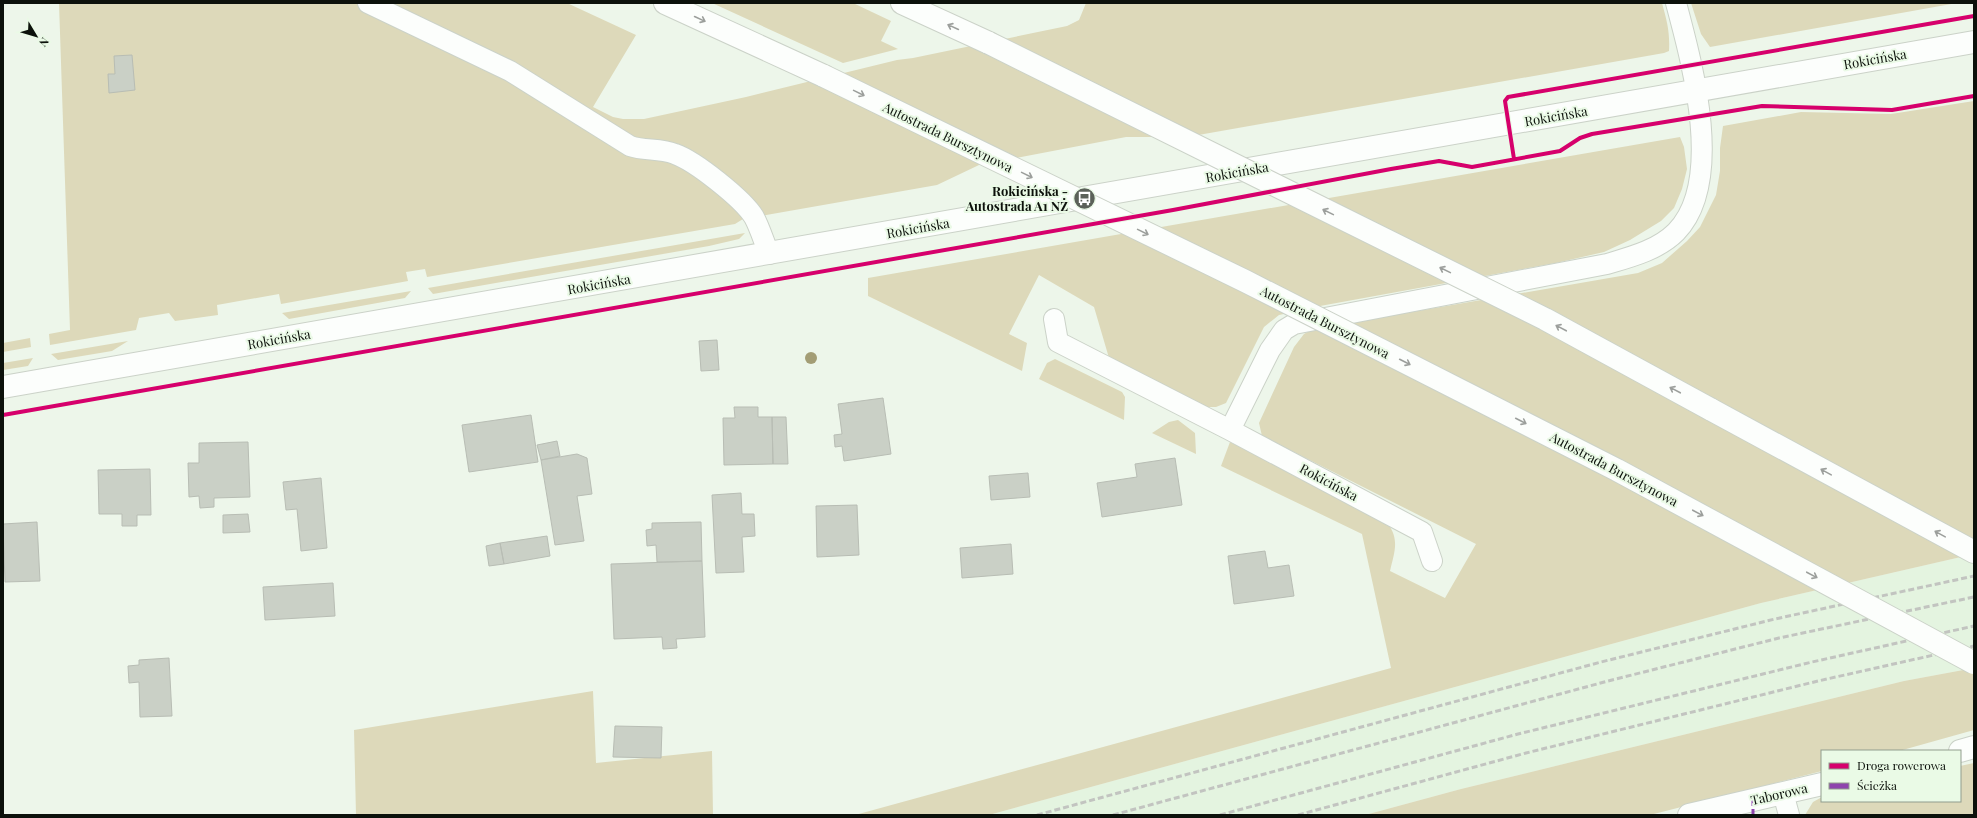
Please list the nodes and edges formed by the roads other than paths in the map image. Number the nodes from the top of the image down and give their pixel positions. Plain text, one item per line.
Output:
1 (368, 3) edge
2 (665, 3) edge
3 (902, 3) edge
4 (1676, 3) edge
5 (1974, 42) edge
6 (1697, 90) junction
7 (768, 254) junction
8 (1054, 319) dead end
9 (3, 387) edge
10 (1230, 430) junction
11 (1974, 552) edge
12 (1432, 561) dead end
13 (1974, 663) edge
14 (1974, 747) edge
15 (1961, 751) edge
16 (1821, 784) edge
17 (1783, 793) junction
18 (1689, 815) edge
19 (1789, 815) edge

1 - 7 lane
2 -> 13 main road, Autostrada Bursztynowa, bridge
11 -> 3 main road, bridge
4 - 6 lane
5 - 6 main road, Rokicińska
6 - 7 main road, Rokicińska
6 - 10 lane
7 - 9 main road, Rokicińska
8 - 10 lane, Rokicińska
10 - 12 lane, Rokicińska
14 - 15 main road
16 - 17 main road, Taborowa
17 - 18 main road, Taborowa
17 - 19 lane

